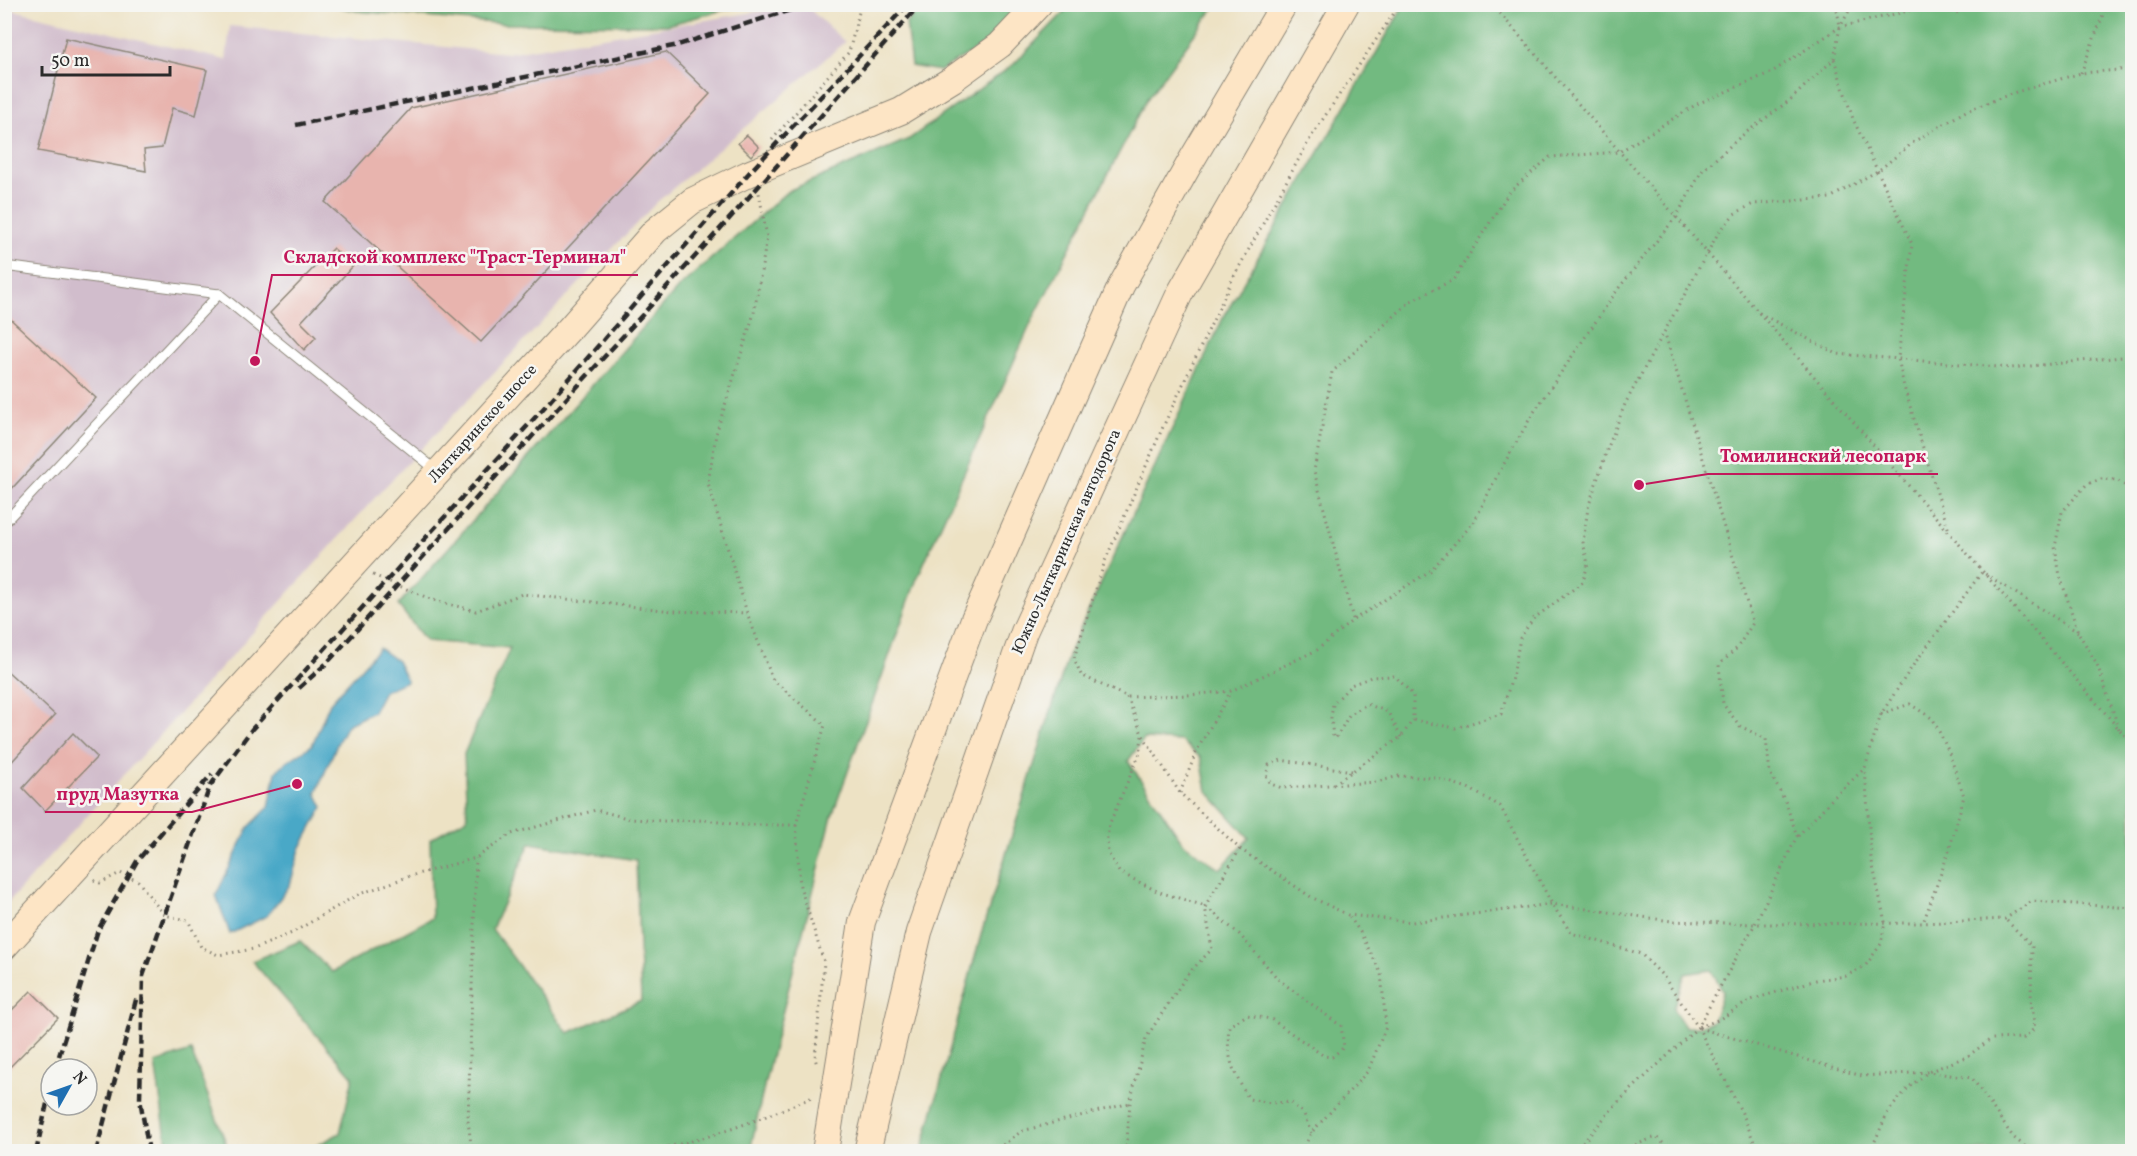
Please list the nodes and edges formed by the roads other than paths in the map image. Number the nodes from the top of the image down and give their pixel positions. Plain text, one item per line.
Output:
1 (1039, 4) edge
2 (1284, 4) edge
3 (1346, 4) edge
4 (4, 266) edge
5 (219, 294) junction
6 (438, 472) junction
7 (4, 523) edge
8 (4, 947) edge
9 (825, 1152) edge
10 (867, 1152) edge

1 - 6 main road, Лыткаринское шоссе
2 - 9 main road
3 - 10 main road, Южно-Лыткаринская автодорога
4 - 5 lane
5 - 6 lane
5 - 7 lane
6 - 8 main road, Лыткаринское шоссе

